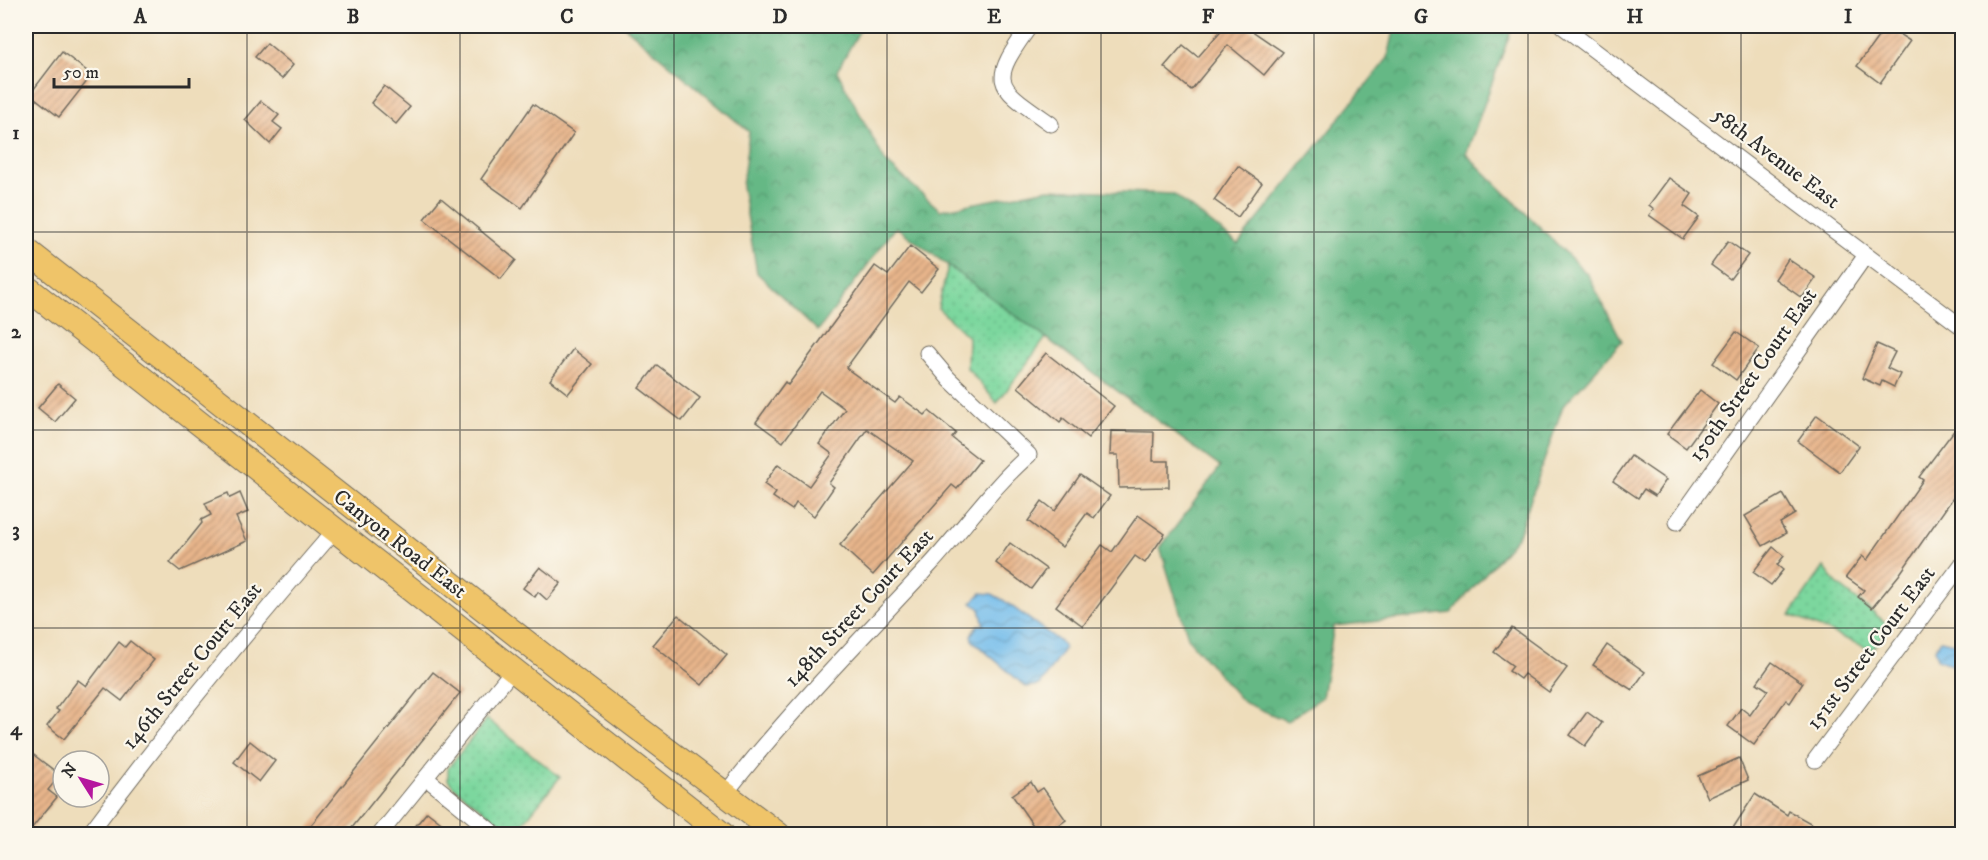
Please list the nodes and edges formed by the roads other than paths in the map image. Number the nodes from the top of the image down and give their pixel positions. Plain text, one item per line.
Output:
1 (1030, 26) edge
2 (1562, 26) edge
3 (1051, 124) dead end
4 (26, 250) edge
5 (1866, 255) junction
6 (26, 287) edge
7 (1962, 327) edge
8 (927, 353) dead end
9 (1677, 522) dead end
10 (335, 530) junction
11 (1962, 564) edge
12 (513, 670) junction
13 (1815, 760) dead end
14 (426, 778) junction
15 (725, 794) junction
16 (89, 834) edge
17 (380, 834) edge
18 (495, 834) edge
19 (722, 834) edge
20 (778, 834) edge

1 - 3 street
2 - 5 street, 58th Avenue East
4 - 15 main road, Canyon Road East
5 - 7 street, 58th Avenue East
5 - 9 street, 150th Street Court East
6 - 10 main road, Canyon Road East
8 - 15 street, 148th Street Court East
10 - 12 main road, Canyon Road East
10 - 16 street, 146th Street Court East
11 - 13 street, 151st Street Court East
12 - 14 street
12 - 19 main road, Canyon Road East
14 - 17 street
14 - 18 street
15 - 20 main road, Canyon Road East

